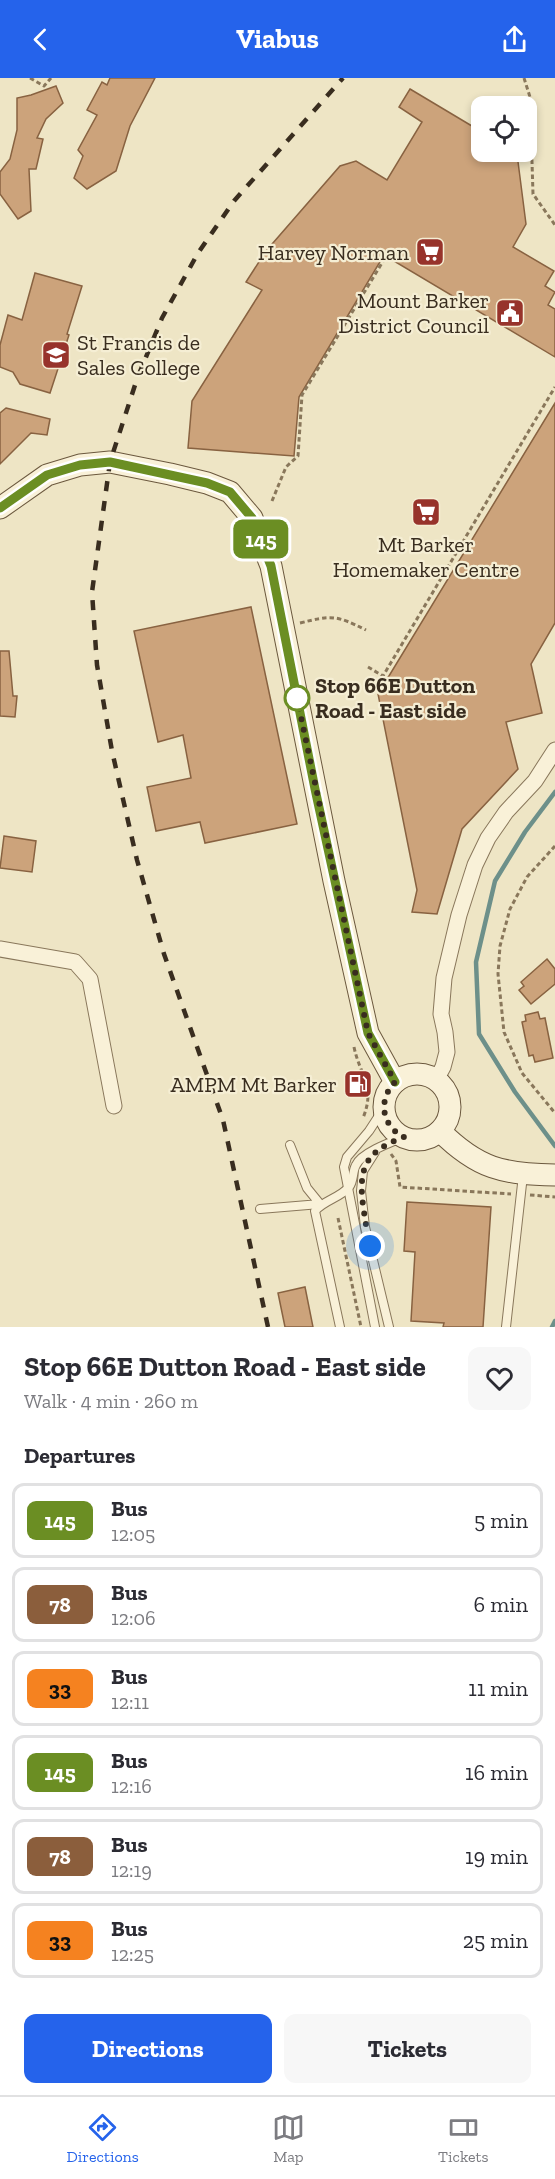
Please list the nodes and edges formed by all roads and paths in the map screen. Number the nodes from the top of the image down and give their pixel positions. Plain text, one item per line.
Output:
1 (30, 78) edge
2 (51, 78) edge
3 (524, 78) edge
4 (555, 225) edge
5 (385, 258) dead end
6 (555, 387) edge
7 (272, 501) dead end
8 (0, 508) edge
9 (300, 623) dead end
10 (366, 630) dead end
11 (368, 667) dead end
12 (555, 750) edge
13 (555, 846) edge
14 (0, 949) edge
15 (436, 1080) junction
16 (395, 1082) junction
17 (114, 1106) dead end
18 (384, 1108) junction
19 (555, 1113) edge
20 (440, 1131) junction
21 (404, 1137) junction
22 (290, 1145) dead end
23 (376, 1150) junction
24 (540, 1175) edge
25 (348, 1189) junction
26 (320, 1204) junction
27 (260, 1209) dead end
28 (338, 1218) dead end
29 (340, 1327) edge
30 (361, 1327) edge
31 (375, 1327) edge
32 (389, 1327) edge
33 (506, 1327) edge

1 - 2 path
3 - 4 path
5 - 7 path
6 - 11 path
8 - 16 street
9 - 10 path
12 - 15 street
13 - 19 path
14 - 17 street
15 - 16 street
15 - 20 street
16 - 18 street
18 - 21 street
18 - 25 lane
20 - 21 street
20 - 24 street
21 - 23 lane
22 - 26 lane
23 - 25 lane
23 - 32 lane
24 - 33 lane
25 - 26 lane
25 - 31 lane
26 - 27 lane
26 - 29 lane
28 - 30 path

